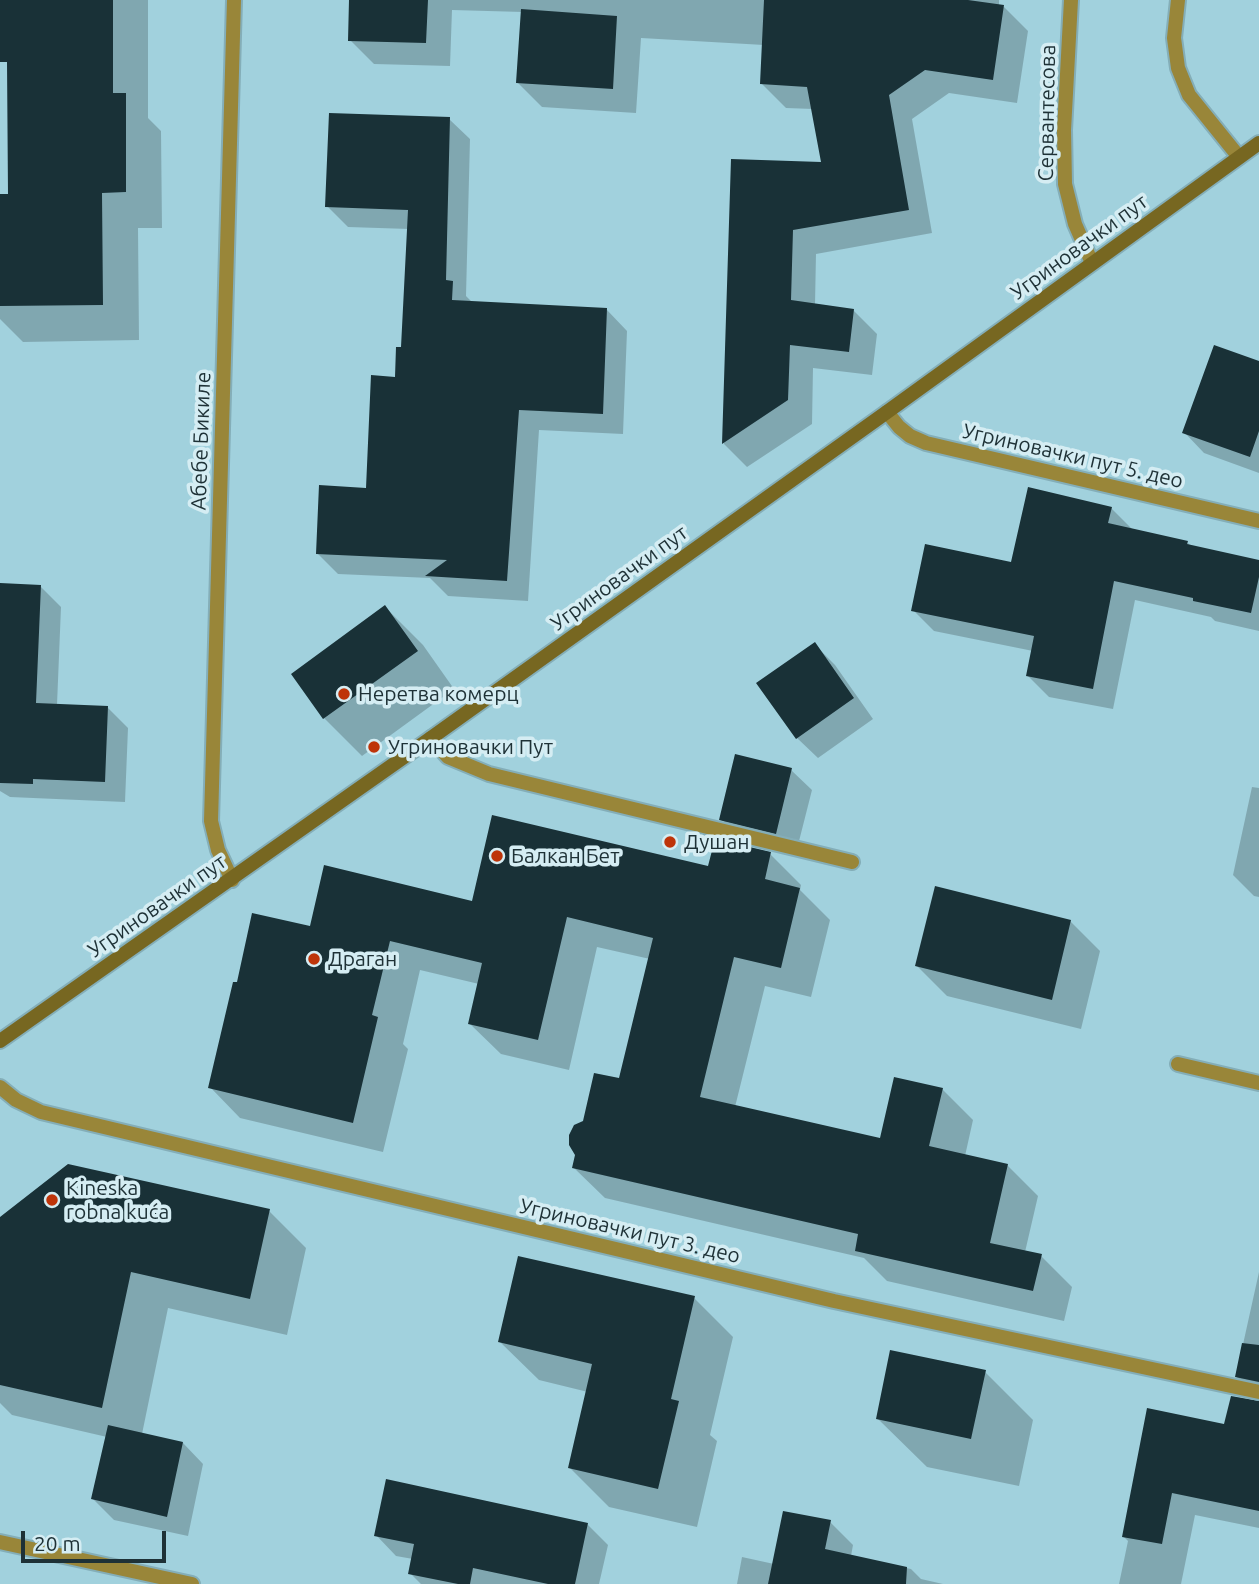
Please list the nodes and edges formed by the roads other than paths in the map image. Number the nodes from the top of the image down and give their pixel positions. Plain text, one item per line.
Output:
1 (234, 0) edge
2 (1071, 0) edge
3 (1178, 0) edge
4 (1259, 143) edge
5 (1239, 157) junction
6 (1092, 263) junction
7 (887, 412) junction
8 (1259, 522) edge
9 (431, 738) junction
10 (852, 862) dead end
11 (232, 880) junction
12 (0, 1041) edge
13 (1178, 1064) dead end
14 (1259, 1083) edge
15 (0, 1087) edge
16 (1259, 1392) edge
17 (0, 1542) edge
18 (192, 1584) edge

1 - 11 street, Абебе Бикиле
2 - 6 street, Сервантесова
3 - 5 street
4 - 5 street, Угриновачки пут
5 - 6 street, Угриновачки пут
6 - 7 street, Угриновачки пут
7 - 8 street, Угриновачки пут 5. део
7 - 9 street, Угриновачки пут
9 - 10 street
9 - 11 street, Угриновачки пут
11 - 12 street, Угриновачки пут
13 - 14 street
15 - 16 street, Угриновачки пут 3. део
17 - 18 street

